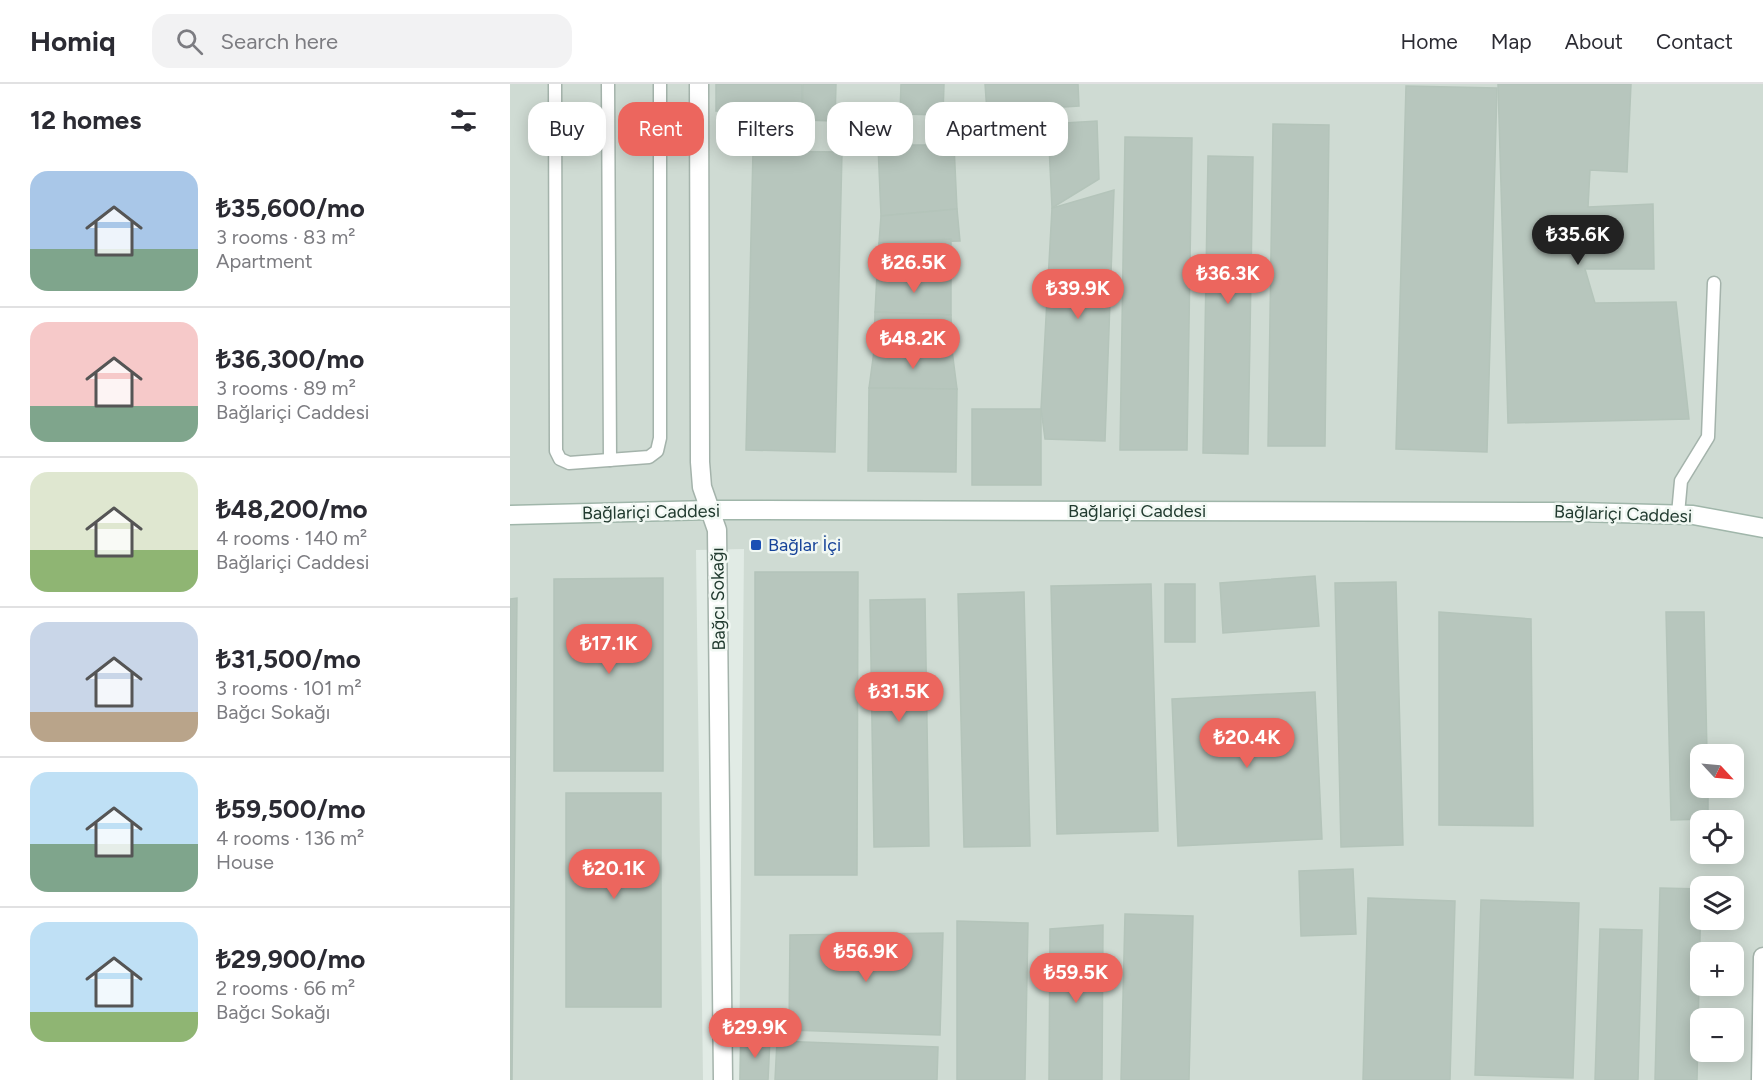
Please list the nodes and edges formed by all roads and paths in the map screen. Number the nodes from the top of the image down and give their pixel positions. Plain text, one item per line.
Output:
1 (555, 84) edge
2 (608, 84) edge
3 (660, 84) edge
4 (699, 84) edge
5 (1714, 283) dead end
6 (610, 460) junction
7 (710, 510) junction
8 (1678, 514) junction
9 (510, 515) edge
10 (1763, 528) edge
11 (1763, 957) edge
12 (723, 1080) edge
13 (1761, 1080) edge

1 - 6 lane
2 - 6 lane
3 - 6 lane
4 - 7 main road, Bağcı Sokağı
5 - 8 lane
7 - 8 main road, Bağlariçi Caddesi
7 - 9 main road, Bağlariçi Caddesi
7 - 12 main road, Bağcı Sokağı
8 - 10 main road, Bağlariçi Caddesi
11 - 13 main road

